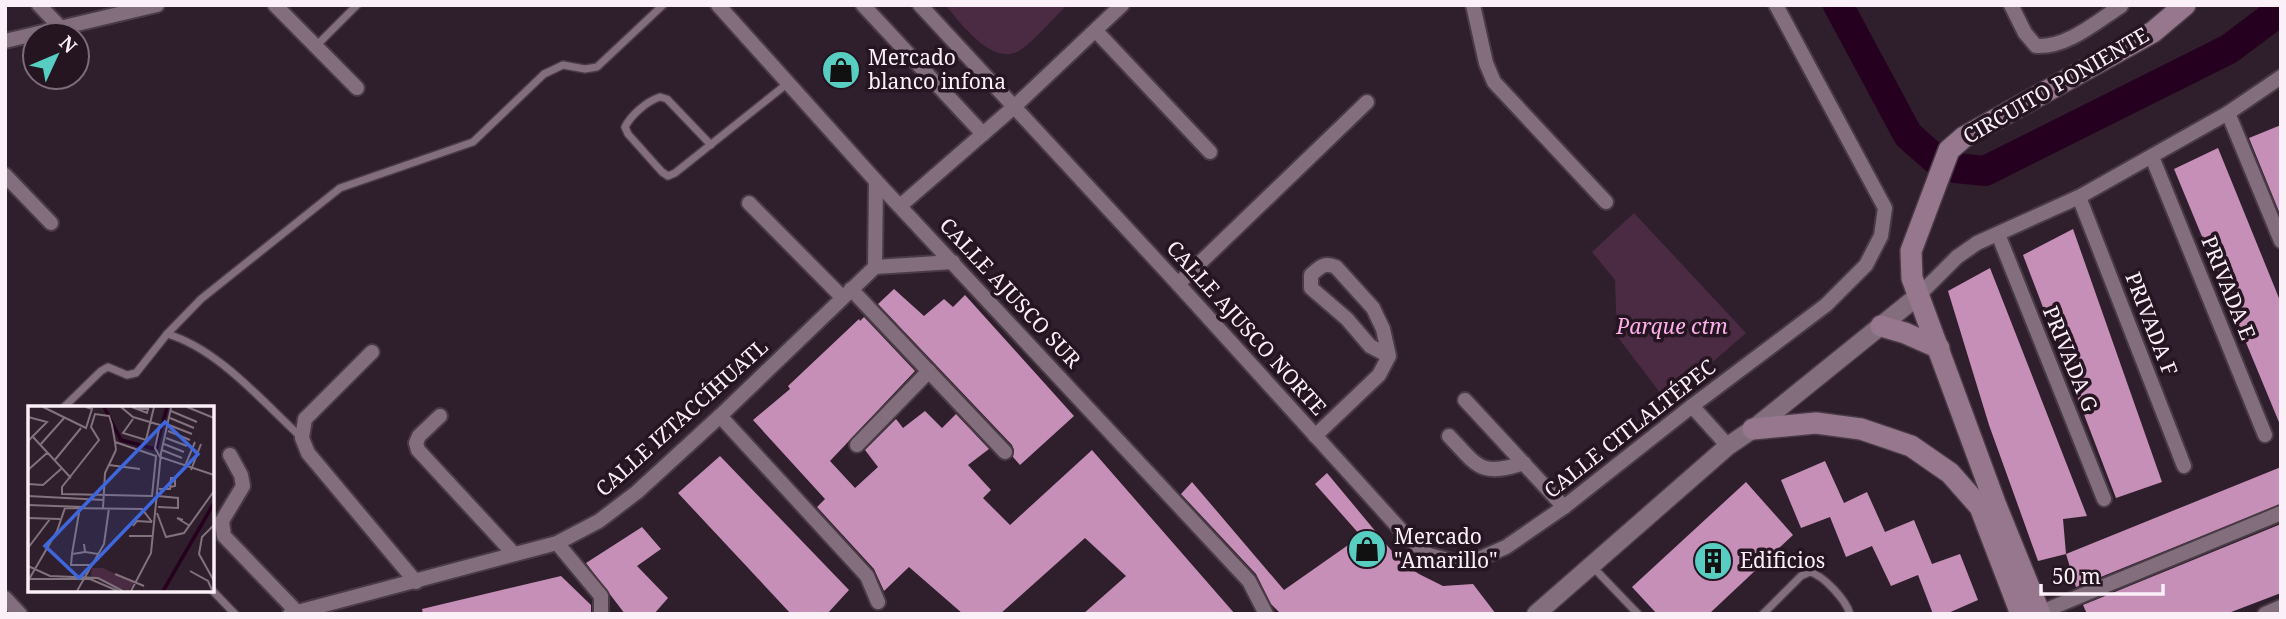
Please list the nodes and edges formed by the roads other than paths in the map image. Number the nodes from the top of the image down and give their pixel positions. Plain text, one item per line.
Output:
1 (39, 5) edge
2 (157, 5) edge
3 (275, 5) edge
4 (356, 5) edge
5 (663, 5) edge
6 (718, 5) edge
7 (863, 5) edge
8 (920, 5) edge
9 (1122, 5) edge
10 (1474, 5) edge
11 (1776, 5) edge
12 (2011, 5) edge
13 (2185, 5) edge
14 (2121, 6) edge
15 (54, 21) edge
16 (86, 21) edge
17 (1096, 31) junction
18 (316, 47) junction
19 (2281, 77) edge
20 (788, 83) junction
21 (357, 88) dead end
22 (1367, 103) dead end
23 (1015, 106) junction
24 (2228, 113) junction
25 (983, 134) junction
26 (711, 145) junction
27 (1209, 152) dead end
28 (2152, 157) junction
29 (5, 175) edge
30 (876, 181) junction
31 (2079, 197) junction
32 (1606, 202) dead end
33 (749, 203) dead end
34 (900, 206) junction
35 (51, 223) dead end
36 (1998, 234) junction
37 (2281, 241) edge
38 (953, 262) junction
39 (876, 267) junction
40 (1178, 284) junction
41 (846, 293) junction
42 (1919, 295) junction
43 (1881, 326) junction
44 (167, 334) junction
45 (1939, 348) junction
46 (372, 352) dead end
47 (1389, 356) junction
48 (929, 371) junction
49 (1465, 400) dead end
50 (65, 406) edge
51 (1692, 406) junction
52 (440, 416) dead end
53 (720, 416) junction
54 (1753, 429) junction
55 (2265, 435) dead end
56 (1315, 436) junction
57 (1449, 436) dead end
58 (302, 438) junction
59 (857, 445) dead end
60 (1728, 446) junction
61 (1005, 452) dead end
62 (230, 455) dead end
63 (1524, 463) junction
64 (2184, 466) dead end
65 (2104, 499) dead end
66 (1564, 507) junction
67 (2281, 513) edge
68 (557, 544) junction
69 (514, 554) junction
70 (1456, 562) joint
71 (1591, 565) junction
72 (416, 582) junction
73 (213, 591) edge
74 (5, 598) edge
75 (877, 602) dead end
76 (2281, 607) edge
77 (294, 613) edge
78 (1850, 613) edge
79 (2033, 613) edge
80 (20, 614) edge
81 (235, 614) edge
82 (601, 614) edge
83 (1266, 614) edge
84 (1536, 614) edge
85 (1638, 614) edge
86 (1763, 614) edge
87 (2265, 614) edge

1 - 15 street
2 - 16 street
3 - 18 street
4 - 18 lane
5 - 44 lane
6 - 20 street, CALLE AJUSCO SUR
7 - 25 street
8 - 23 street, CALLE AJUSCO NORTE
9 - 17 street
10 - 32 street
11 - 51 street, CALLE CITLALTÉPEC
12 - 14 street
13 - 42 main road, CIRCUITO PONIENTE
17 - 23 street
17 - 27 street
18 - 21 street
19 - 24 street
20 - 26 lane
20 - 30 street, CALLE AJUSCO SUR
22 - 40 street
23 - 25 street
23 - 40 street, CALLE AJUSCO NORTE
24 - 28 street
24 - 37 street
25 - 34 street
26 - 26 lane
28 - 31 street
28 - 55 street, PRIVADA E
29 - 35 street
30 - 34 street, CALLE AJUSCO SUR
30 - 39 street
31 - 36 street
31 - 64 street, PRIVADA F
33 - 41 street
34 - 38 street, CALLE AJUSCO SUR
36 - 42 street
36 - 65 street, PRIVADA G
38 - 39 street
38 - 83 street, CALLE AJUSCO SUR
39 - 41 street, CALLE IZTACCÍHUATL
40 - 56 street, CALLE AJUSCO NORTE
41 - 48 street
41 - 53 street, CALLE IZTACCÍHUATL
42 - 43 street
42 - 45 main road, CIRCUITO PONIENTE
43 - 45 main road
43 - 54 street
44 - 50 lane
44 - 58 lane
45 - 79 main road, CIRCUITO PONIENTE
46 - 58 street
47 - 47 street
47 - 56 street
48 - 59 street
48 - 61 street
49 - 63 street
51 - 60 street
51 - 66 street, CALLE CITLALTÉPEC
52 - 69 street
53 - 68 street, CALLE IZTACCÍHUATL
53 - 75 street
54 - 60 street
54 - 79 main road
56 - 70 street, CALLE AJUSCO NORTE
57 - 63 street
58 - 72 street
60 - 71 street
62 - 77 street
63 - 66 street
66 - 70 street, CALLE CITLALTÉPEC
67 - 79 street
68 - 69 street, CALLE IZTACCÍHUATL
68 - 82 street
69 - 72 street, CALLE IZTACCÍHUATL
71 - 84 street
71 - 85 lane
72 - 77 street, CALLE IZTACCÍHUATL
73 - 81 lane
74 - 80 street
76 - 87 street
78 - 86 lane

